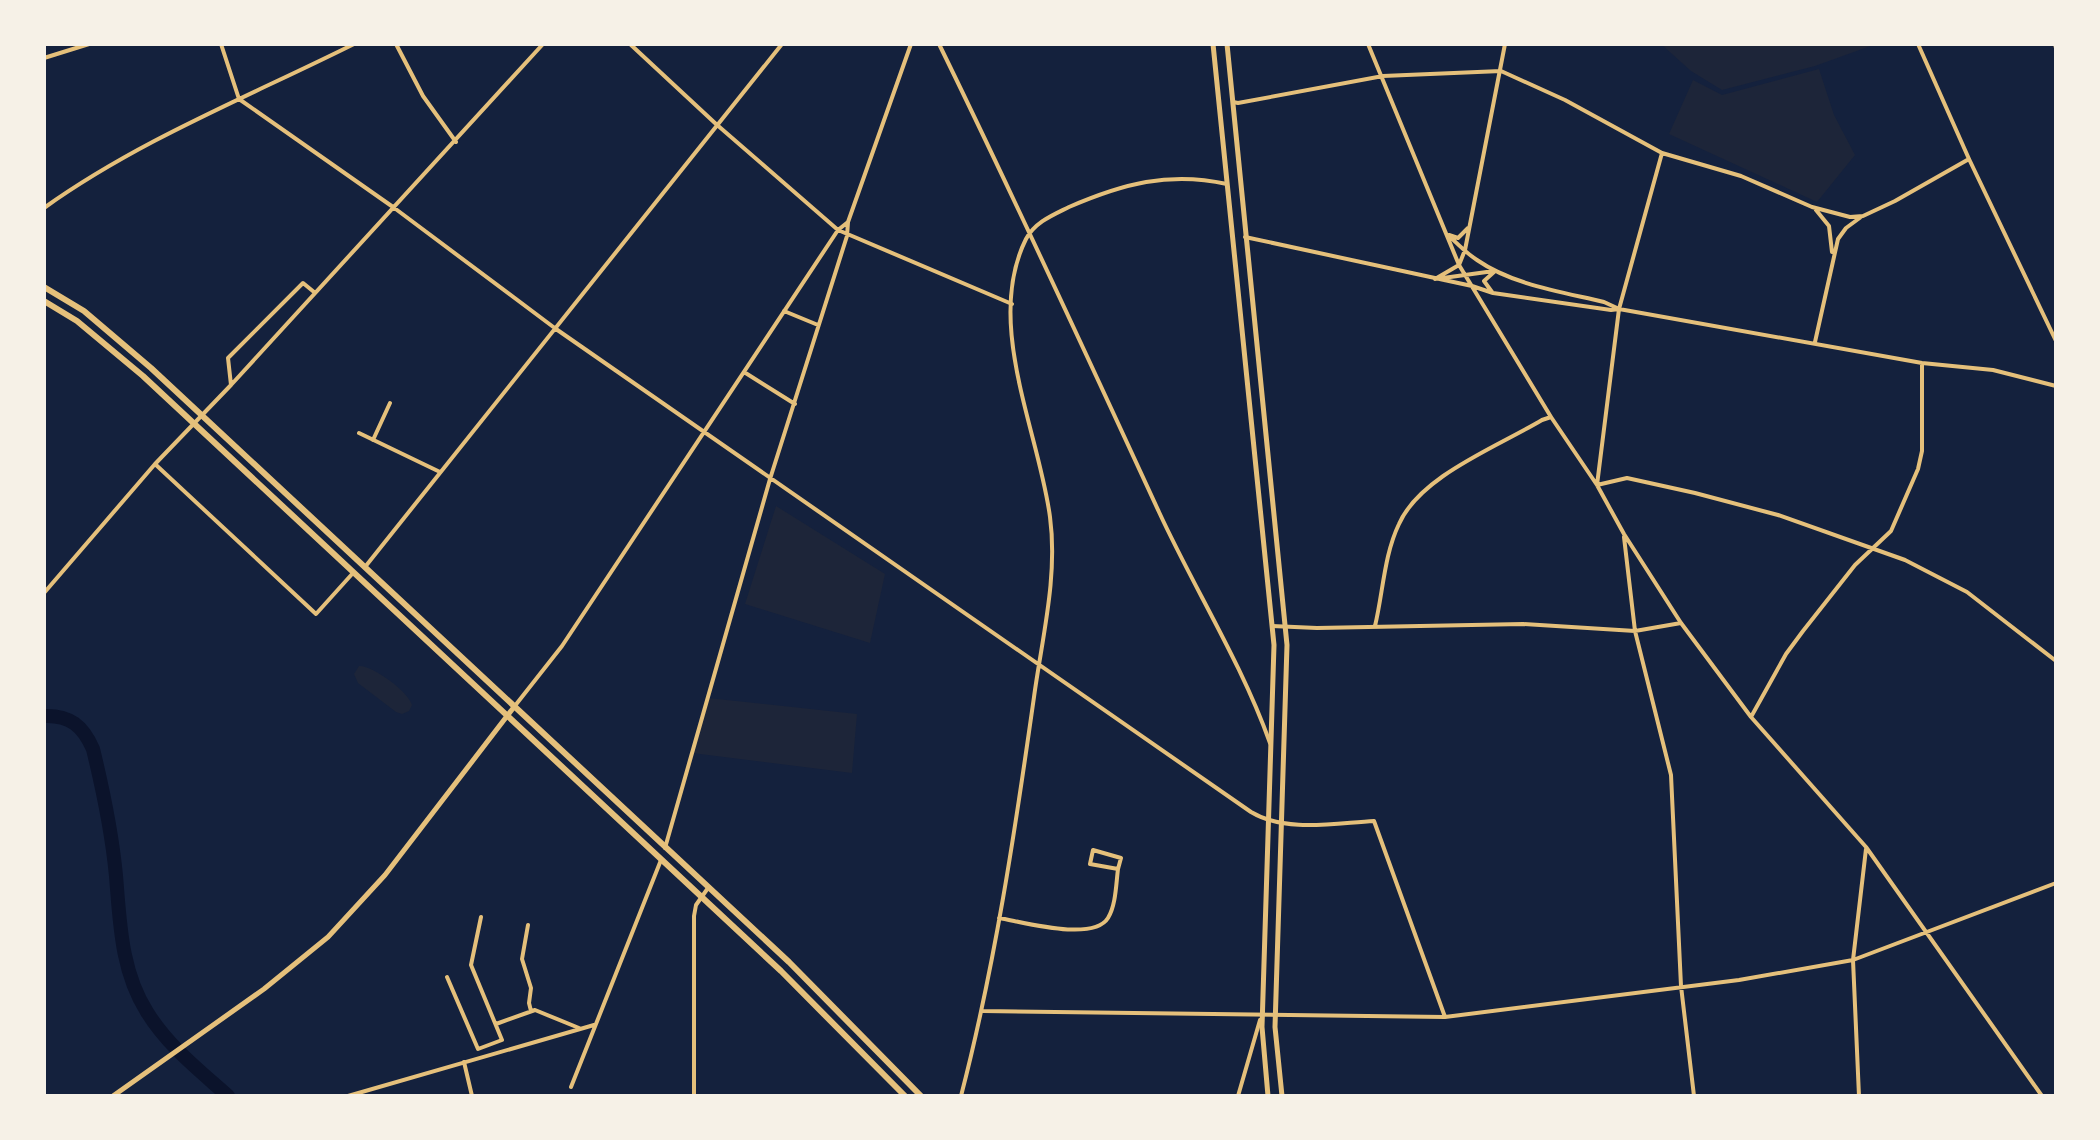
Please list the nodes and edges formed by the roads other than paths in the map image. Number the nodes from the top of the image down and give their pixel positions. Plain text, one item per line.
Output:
1 (89, 44) edge
2 (221, 44) edge
3 (354, 44) edge
4 (396, 44) edge
5 (543, 44) edge
6 (630, 44) edge
7 (782, 44) edge
8 (911, 44) edge
9 (939, 44) edge
10 (1213, 44) edge
11 (1227, 44) edge
12 (1368, 44) edge
13 (1505, 44) edge
14 (1918, 44) edge
15 (44, 58) edge
16 (1501, 71) junction
17 (1383, 76) junction
18 (239, 99) junction
19 (1233, 102) junction
20 (716, 124) junction
21 (456, 142) junction
22 (1662, 153) junction
23 (1969, 159) junction
24 (1227, 184) junction
25 (393, 207) junction
26 (44, 208) edge
27 (1814, 208) junction
28 (1863, 216) junction
29 (848, 222) junction
30 (1470, 226) junction
31 (838, 230) junction
32 (1031, 232) junction
33 (1447, 234) junction
34 (847, 236) junction
35 (1245, 237) junction
36 (1465, 250) junction
37 (1832, 258) junction
38 (1459, 265) junction
39 (1496, 270) junction
40 (1466, 276) junction
41 (1435, 279) junction
42 (1472, 286) junction
43 (44, 287) edge
44 (314, 292) junction
45 (1493, 293) junction
46 (44, 301) edge
47 (1012, 304) junction
48 (1619, 309) junction
49 (784, 311) junction
50 (818, 325) junction
51 (556, 329) junction
52 (2056, 341) edge
53 (1815, 342) junction
54 (1922, 363) junction
55 (744, 372) junction
56 (231, 385) junction
57 (2056, 386) edge
58 (390, 403) dead end
59 (795, 404) junction
60 (202, 415) junction
61 (1551, 417) junction
62 (194, 425) junction
63 (703, 430) junction
64 (359, 433) dead end
65 (373, 440) junction
66 (155, 464) junction
67 (440, 472) junction
68 (770, 479) junction
69 (1597, 485) junction
70 (1624, 534) junction
71 (1872, 549) junction
72 (365, 567) junction
73 (353, 573) junction
74 (56, 578) junction
75 (44, 582) edge
76 (44, 593) edge
77 (1681, 623) junction
78 (1272, 626) junction
79 (1375, 626) junction
80 (1286, 627) junction
81 (1635, 631) junction
82 (2056, 661) edge
83 (1038, 666) junction
84 (514, 707) junction
85 (507, 717) junction
86 (1751, 717) junction
87 (1271, 746) junction
88 (1270, 821) junction
89 (1281, 823) junction
90 (1866, 847) junction
91 (665, 848) junction
92 (661, 860) junction
93 (1118, 869) junction
94 (2056, 883) edge
95 (708, 888) junction
96 (701, 897) junction
97 (481, 917) dead end
98 (999, 918) junction
99 (528, 925) dead end
100 (1927, 933) junction
101 (1853, 960) junction
102 (447, 977) dead end
103 (1681, 986) junction
104 (531, 1011) junction
105 (983, 1011) junction
106 (1262, 1014) junction
107 (1276, 1015) junction
108 (1445, 1017) junction
109 (496, 1024) junction
110 (594, 1025) junction
111 (581, 1028) junction
112 (464, 1062) junction
113 (571, 1087) dead end
114 (113, 1096) edge
115 (348, 1096) edge
116 (472, 1096) edge
117 (694, 1096) edge
118 (905, 1096) edge
119 (921, 1096) edge
120 (961, 1096) edge
121 (1238, 1096) edge
122 (1268, 1096) edge
123 (1282, 1096) edge
124 (1694, 1096) edge
125 (1859, 1096) edge
126 (2042, 1096) edge

1 - 15 street
2 - 18 street
3 - 18 street
4 - 21 street
5 - 21 street
6 - 20 street
7 - 20 street
8 - 29 street
9 - 32 street
10 - 24 street
11 - 19 street
12 - 17 street
13 - 16 street
14 - 23 street
16 - 17 street
16 - 22 street
16 - 30 street
17 - 19 street
17 - 33 street
18 - 25 street
18 - 26 street
19 - 35 street
20 - 31 street
20 - 51 street
21 - 25 street
22 - 27 street
22 - 48 street
23 - 28 street
23 - 52 street
24 - 32 street
24 - 78 street
25 - 44 street
25 - 51 street
27 - 28 street
27 - 37 street
28 - 37 street
29 - 31 street
29 - 34 street
30 - 33 street
30 - 36 street
31 - 34 street
31 - 49 street
32 - 47 street
32 - 87 street
33 - 36 street
33 - 38 street
34 - 47 street
34 - 50 street
35 - 41 street
35 - 80 street
36 - 38 street
36 - 39 street
37 - 53 street
38 - 40 street
38 - 41 street
39 - 40 street
39 - 45 street
39 - 48 street
40 - 41 street
40 - 42 street
41 - 42 street
42 - 45 street
42 - 61 street
43 - 60 main road
44 - 56 street
44 - 56 street
45 - 48 street
46 - 62 main road
47 - 83 street
48 - 53 street
48 - 69 street
49 - 50 street
49 - 55 street
50 - 59 street
51 - 63 street
51 - 67 street
53 - 54 street
54 - 57 street
54 - 71 street
55 - 59 street
55 - 63 street
56 - 60 street
58 - 65 street
59 - 68 street
60 - 62 street
60 - 72 main road
61 - 69 street
61 - 79 street
62 - 66 street
62 - 73 main road
63 - 68 street
63 - 84 street
64 - 65 street
65 - 67 street
66 - 73 street
66 - 74 street
67 - 72 street
68 - 83 street
68 - 91 street
69 - 70 street
69 - 71 street
70 - 77 street
70 - 81 street
71 - 82 street
71 - 86 street
72 - 84 main road
73 - 85 main road
74 - 75 street
74 - 76 street
77 - 81 street
77 - 86 street
78 - 80 street
78 - 87 street
79 - 80 street
79 - 81 street
80 - 89 street
81 - 103 street
83 - 88 street
83 - 98 street
84 - 85 street
84 - 91 main road
85 - 92 main road
85 - 114 street
86 - 90 street
87 - 88 street
88 - 89 street
88 - 106 street
89 - 107 street
89 - 108 street
90 - 100 street
90 - 101 street
91 - 95 main road
92 - 96 main road
92 - 110 street
93 - 93 street
93 - 98 street
94 - 100 street
95 - 96 street
95 - 119 main road
96 - 117 street
96 - 118 main road
97 - 109 street
98 - 105 street
99 - 104 street
100 - 101 street
100 - 126 street
101 - 103 street
101 - 125 street
102 - 109 street
103 - 108 street
103 - 124 street
104 - 109 street
104 - 111 street
105 - 106 street
105 - 120 street
106 - 107 street
106 - 121 street
106 - 122 street
107 - 108 street
107 - 123 street
110 - 111 street
110 - 113 street
111 - 112 street
112 - 115 street
112 - 116 street

